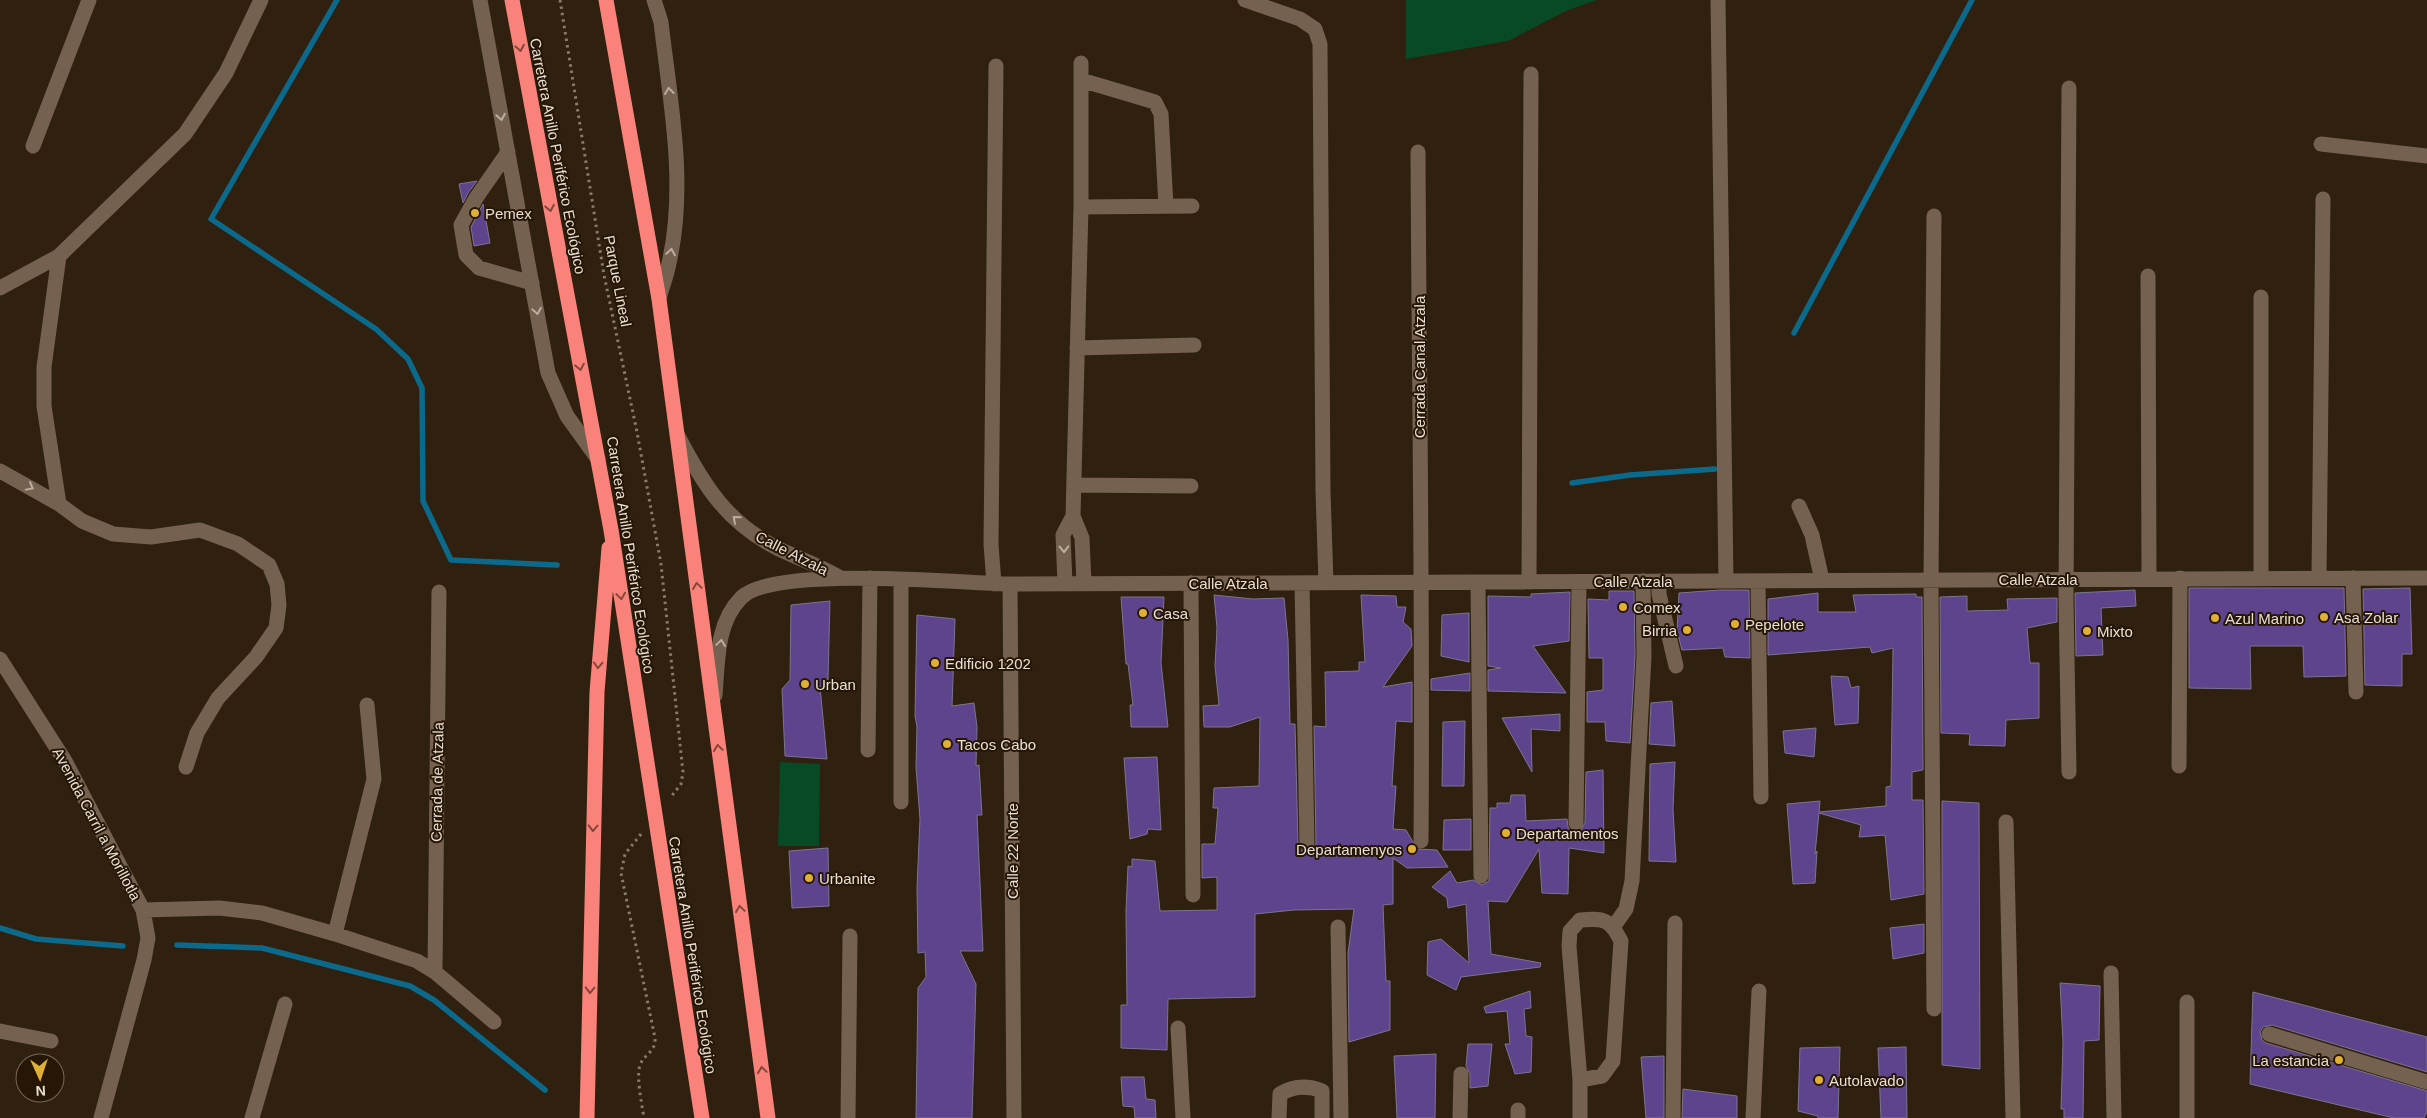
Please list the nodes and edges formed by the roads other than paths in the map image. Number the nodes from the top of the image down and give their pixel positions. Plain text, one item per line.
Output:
1 (89, 0) edge
2 (261, 0) edge
3 (480, 0) edge
4 (512, 0) edge
5 (606, 0) edge
6 (654, 0) edge
7 (1245, 0) edge
8 (1718, 0) edge
9 (1081, 63) dead end
10 (996, 66) dead end
11 (1531, 74) dead end
12 (1082, 80) junction
13 (2068, 88) dead end
14 (2321, 144) dead end
15 (33, 146) dead end
16 (508, 152) junction
17 (1418, 152) dead end
18 (2427, 156) edge
19 (2323, 199) dead end
20 (1166, 206) junction
21 (1192, 206) dead end
22 (1081, 207) junction
23 (1934, 216) dead end
24 (59, 256) junction
25 (2148, 276) dead end
26 (532, 283) junction
27 (0, 288) edge
28 (2260, 297) dead end
29 (659, 300) junction
30 (1194, 345) dead end
31 (1078, 348) junction
32 (676, 432) junction
33 (598, 459) junction
34 (0, 471) edge
35 (1074, 485) junction
36 (1191, 486) dead end
37 (60, 504) junction
38 (1799, 506) dead end
39 (1073, 516) junction
40 (611, 530) junction
41 (838, 577) junction
42 (870, 578) junction
43 (2180, 578) junction
44 (2261, 578) junction
45 (2319, 578) junction
46 (2353, 578) junction
47 (2427, 578) edge
48 (2066, 579) junction
49 (2149, 579) junction
50 (901, 580) junction
51 (1822, 580) junction
52 (1931, 580) junction
53 (1643, 581) junction
54 (1659, 581) junction
55 (1726, 581) junction
56 (1758, 581) junction
57 (1422, 582) junction
58 (1478, 582) junction
59 (1528, 582) junction
60 (1578, 582) junction
61 (1192, 583) junction
62 (1302, 583) junction
63 (1326, 583) junction
64 (994, 584) junction
65 (1010, 584) junction
66 (1065, 584) junction
67 (1084, 584) junction
68 (439, 592) dead end
69 (0, 659) edge
70 (1676, 666) dead end
71 (2356, 692) dead end
72 (367, 705) dead end
73 (713, 709) junction
74 (868, 750) dead end
75 (2179, 766) dead end
76 (186, 767) dead end
77 (2069, 772) dead end
78 (1762, 797) dead end
79 (901, 802) dead end
80 (2006, 822) dead end
81 (1576, 823) dead end
82 (1421, 841) dead end
83 (1307, 844) dead end
84 (1481, 876) dead end
85 (1193, 895) dead end
86 (143, 910) junction
87 (1675, 923) dead end
88 (1614, 926) junction
89 (1338, 927) dead end
90 (336, 934) junction
91 (850, 936) dead end
92 (435, 972) junction
93 (2111, 972) dead end
94 (1759, 991) dead end
95 (2187, 1002) dead end
96 (285, 1004) dead end
97 (1934, 1009) dead end
98 (494, 1022) dead end
99 (1178, 1028) dead end
100 (0, 1031) edge
101 (2269, 1034) dead end
102 (51, 1041) dead end
103 (1461, 1074) dead end
104 (1580, 1080) junction
105 (2427, 1082) edge
106 (101, 1118) edge
107 (252, 1118) edge
108 (586, 1118) edge
109 (702, 1118) edge
110 (768, 1118) edge
111 (848, 1118) edge
112 (1014, 1118) edge
113 (1184, 1118) edge
114 (1280, 1118) edge
115 (1322, 1118) edge
116 (1341, 1118) edge
117 (1460, 1118) edge
118 (1580, 1118) edge
119 (1673, 1118) edge
120 (1753, 1118) edge
121 (2013, 1118) edge
122 (2114, 1118) edge
123 (2186, 1118) edge

1 - 15 street
2 - 24 street
3 -> 16 street
4 -> 33 highway, Carretera Anillo Periférico Ecológico
5 - 29 highway
29 -> 6 street
7 - 63 street
8 - 55 street
9 - 12 street
10 - 64 street
11 - 59 street
12 - 20 street
12 - 22 street
13 - 48 street
14 - 18 street
16 - 26 street
16 - 26 street
17 - 57 street, Cerrada Canal Atzala
19 - 45 street
20 - 21 street
20 - 22 street
22 - 31 street
23 - 52 street
24 - 27 street
24 - 37 street
25 - 49 street
26 -> 33 street
28 - 44 street
29 - 32 highway
30 - 31 street
31 - 35 street
41 -> 32 street, Calle Atzala
73 -> 32 highway
33 - 40 highway, Carretera Anillo Periférico Ecológico
34 -> 37 street
35 - 36 street
35 - 39 street
37 - 76 street
38 - 51 street
39 -> 66 street
39 - 67 street
40 -> 108 highway
40 -> 109 highway, Carretera Anillo Periférico Ecológico
41 - 42 street, Calle Atzala
73 -> 41 street, Calle Atzala
42 - 50 street, Calle Atzala
42 - 74 street
43 - 44 street, Calle Atzala
43 - 49 street, Calle Atzala
43 - 75 street
44 - 45 street, Calle Atzala
45 - 46 street, Calle Atzala
46 - 47 street, Calle Atzala
46 - 71 street
48 - 49 street, Calle Atzala
48 - 52 street, Calle Atzala
48 - 77 street
50 - 64 street, Calle Atzala
50 - 79 street
51 - 52 street, Calle Atzala
51 - 56 street, Calle Atzala
52 - 97 street
53 - 54 street, Calle Atzala
53 - 60 street, Calle Atzala
53 - 88 street
54 - 55 street, Calle Atzala
54 - 70 street
55 - 56 street, Calle Atzala
56 - 78 street
57 - 58 street, Calle Atzala
57 - 63 street, Calle Atzala
57 - 82 street, Cerrada Canal Atzala
58 - 59 street, Calle Atzala
58 - 84 street
59 - 60 street, Calle Atzala
60 - 81 street
61 - 62 street, Calle Atzala
61 - 67 street, Calle Atzala
61 - 85 street
62 - 63 street, Calle Atzala
62 - 83 street
64 - 65 street, Calle Atzala
65 - 66 street, Calle Atzala
65 - 112 street, Calle 22 Norte
66 - 67 street, Calle Atzala
68 - 92 street, Cerrada de Atzala
69 - 86 street, Avenida Carril a Morillotla
72 - 90 street
110 -> 73 highway
80 - 121 street
86 - 90 street
86 - 106 street, Avenida Carril a Morillotla
87 - 119 street
88 - 104 street
88 - 104 street
89 - 116 street
90 - 92 street
91 - 111 street
92 - 98 street
93 - 122 street
94 - 120 street
95 - 123 street
96 - 107 street
99 - 113 street
100 - 102 street
101 - 105 street
103 - 117 street
104 - 118 street
114 - 115 street

